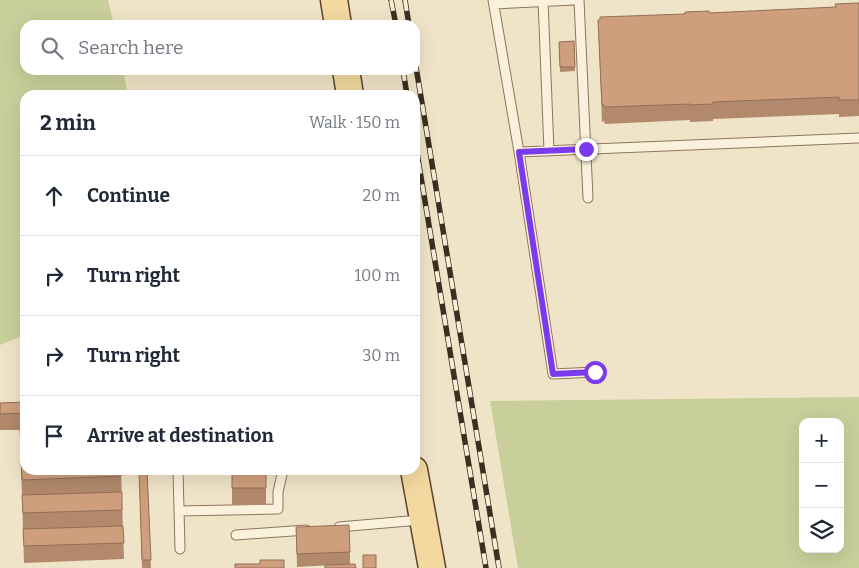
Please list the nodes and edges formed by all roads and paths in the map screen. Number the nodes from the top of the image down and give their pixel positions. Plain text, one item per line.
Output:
1 (334, 0) edge
2 (574, 0) edge
3 (579, 0) edge
4 (543, 1) edge
5 (493, 2) edge
6 (337, 20) edge
7 (347, 75) edge
8 (349, 90) edge
9 (859, 138) edge
10 (586, 149) junction
11 (548, 151) junction
12 (519, 152) junction
13 (588, 198) dead end
14 (595, 372) dead end
15 (178, 475) edge
16 (283, 475) edge
17 (415, 475) edge
18 (179, 511) junction
19 (423, 520) junction
20 (325, 528) edge
21 (315, 529) edge
22 (236, 535) dead end
23 (180, 548) dead end
24 (432, 568) edge

1 - 6 main road
2 - 4 lane
3 - 10 lane
4 - 5 lane
4 - 11 lane
5 - 12 lane
7 - 8 main road
9 - 10 lane
10 - 11 lane
10 - 13 lane
11 - 12 lane
12 - 14 lane
15 - 18 lane
16 - 18 lane
17 - 19 main road
18 - 23 lane
19 - 20 lane
19 - 24 main road
21 - 22 lane

